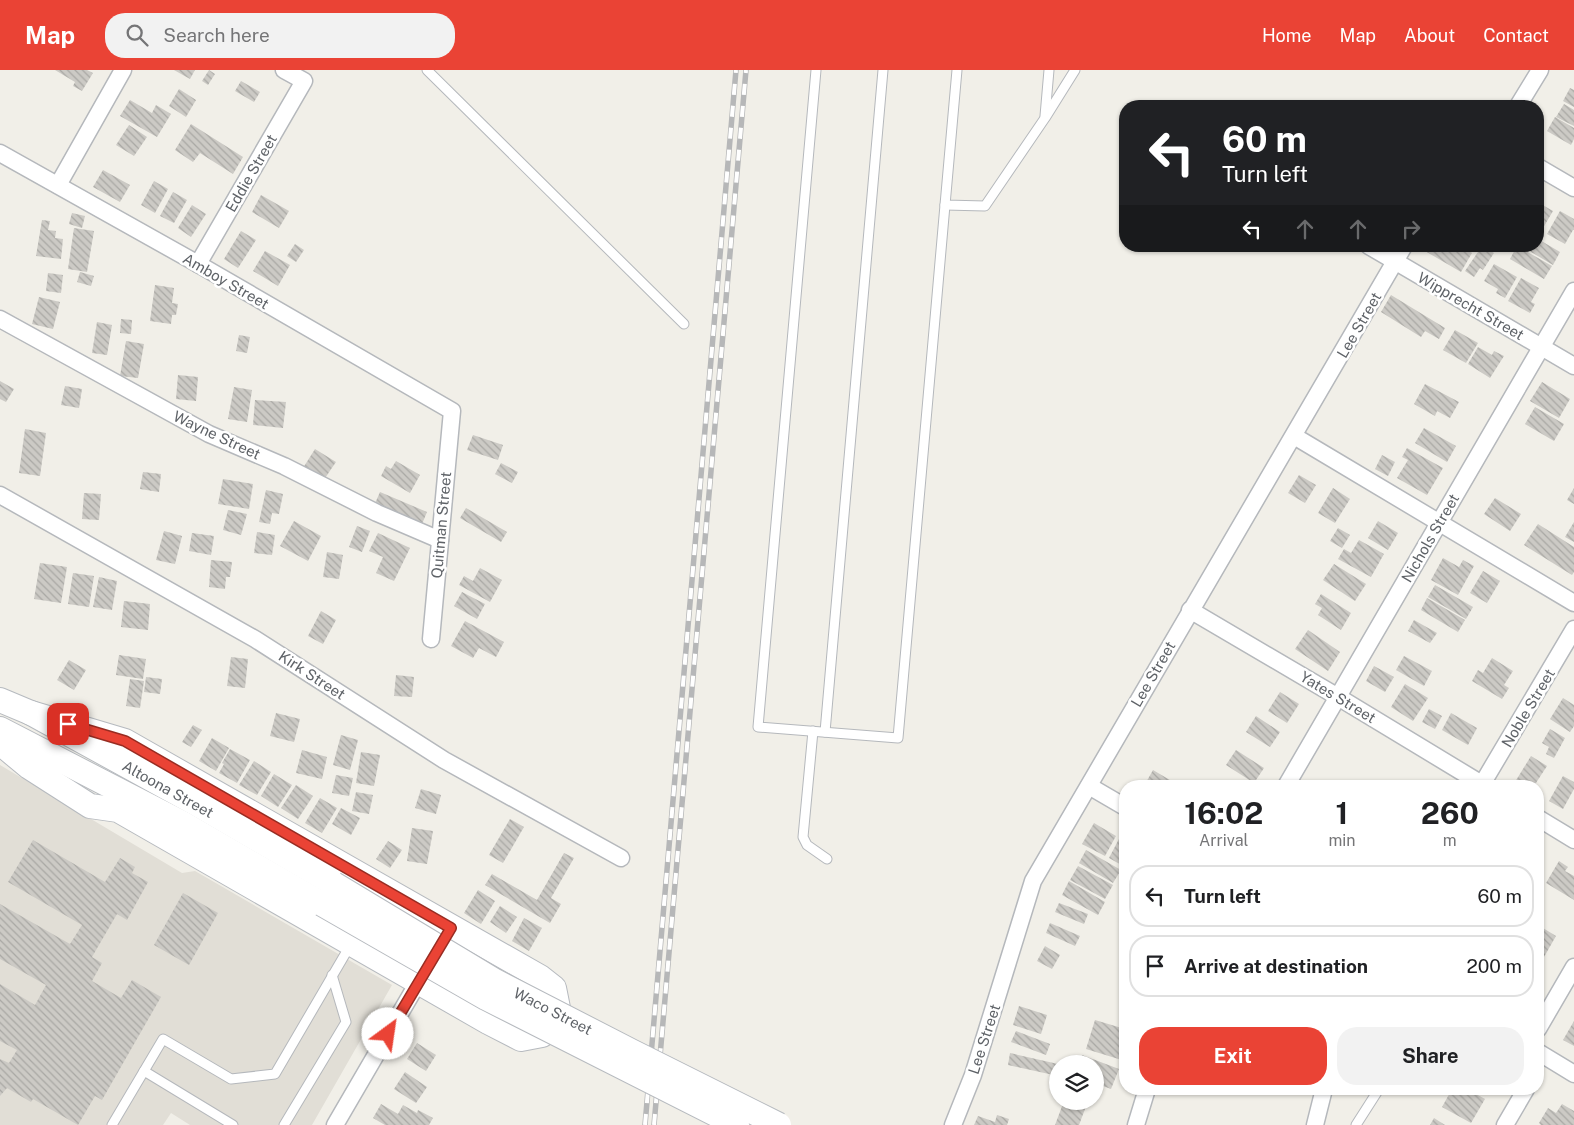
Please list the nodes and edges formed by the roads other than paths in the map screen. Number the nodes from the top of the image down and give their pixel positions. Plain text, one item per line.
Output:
1 (123, 70) edge
2 (284, 70) edge
3 (427, 70) edge
4 (816, 70) edge
5 (883, 70) edge
6 (956, 70) edge
7 (1049, 70) edge
8 (1075, 70) edge
9 (1540, 70) edge
10 (1522, 100) edge
11 (1045, 118) junction
12 (0, 153) edge
13 (1544, 170) edge
14 (58, 185) junction
15 (1574, 188) edge
16 (945, 205) junction
17 (1379, 252) edge
18 (1401, 252) edge
19 (1395, 262) junction
20 (198, 264) junction
21 (1574, 291) edge
22 (0, 319) edge
23 (684, 324) dead end
24 (1540, 347) junction
25 (1574, 366) edge
26 (452, 412) joint
27 (1294, 436) junction
28 (0, 495) edge
29 (1439, 522) junction
30 (440, 540) junction
31 (1574, 603) edge
32 (1190, 610) junction
33 (1574, 629) edge
34 (431, 639) dead end
35 (1338, 697) junction
36 (0, 700) edge
37 (31, 713) junction
38 (0, 729) edge
39 (813, 731) junction
40 (825, 732) junction
41 (0, 743) edge
42 (57, 758) junction
43 (1290, 780) edge
44 (1473, 780) edge
45 (1486, 780) edge
46 (1089, 786) junction
47 (1119, 804) edge
48 (118, 810) junction
49 (1544, 822) edge
50 (1574, 840) edge
51 (621, 858) dead end
52 (827, 859) dead end
53 (334, 884) joint
54 (322, 904) joint
55 (451, 928) junction
56 (351, 944) junction
57 (1574, 967) edge
58 (332, 976) junction
59 (419, 982) junction
60 (1544, 1019) edge
61 (1544, 1061) edge
62 (144, 1071) junction
63 (1574, 1074) edge
64 (1145, 1095) edge
65 (1322, 1095) edge
66 (1375, 1095) edge
67 (1522, 1095) edge
68 (112, 1125) edge
69 (233, 1125) edge
70 (284, 1125) edge
71 (335, 1125) edge
72 (736, 1125) edge
73 (779, 1125) edge
74 (953, 1125) edge
75 (1136, 1125) edge
76 (1315, 1125) edge
77 (1356, 1125) edge
78 (1505, 1125) edge

1 - 14 street
2 - 20 street, Eddie Street
3 - 23 lane
4 - 39 lane
5 - 40 lane
6 - 16 lane
7 - 11 lane
8 - 11 lane
9 - 10 street
11 - 16 lane
12 - 14 street, Amboy Street
13 - 15 street
14 - 20 street, Amboy Street
16 - 40 lane
17 - 19 street, Wipprecht Street
18 - 19 street, Lee Street
19 - 24 street, Wipprecht Street
19 - 27 street, Lee Street
20 - 26 street, Amboy Street
21 - 24 street, Nichols Street
22 - 30 street, Wayne Street
24 - 25 street, Wipprecht Street
24 - 29 street, Nichols Street
26 - 30 street, Quitman Street
27 - 29 street
27 - 32 street, Lee Street
28 - 51 street, Kirk Street
29 - 31 street
29 - 35 street, Nichols Street
30 - 34 street, Quitman Street
32 - 35 street, Yates Street
32 - 46 street, Lee Street
33 - 45 street, Noble Street
35 - 43 street, Nichols Street
35 - 44 street, Yates Street
36 - 37 main road, Altoona Street
37 - 53 main road, Altoona Street
37 - 55 main road
38 - 42 main road, Altoona Street
39 - 40 lane
39 - 52 lane
41 - 48 main road
42 - 48 main road
42 - 54 main road, Altoona Street
46 - 47 street
46 - 74 street, Lee Street
48 - 56 main road
49 - 50 street
53 - 73 main road, Waco Street, bridge
54 - 72 main road, Waco Street, bridge
55 - 59 street
55 - 59 main road
56 - 58 lane
56 - 59 main road
57 - 60 street
58 - 62 lane
58 - 70 lane
59 - 71 street
61 - 63 street
62 - 68 lane
62 - 69 lane
64 - 75 street
65 - 76 street
66 - 77 lane
67 - 78 street

